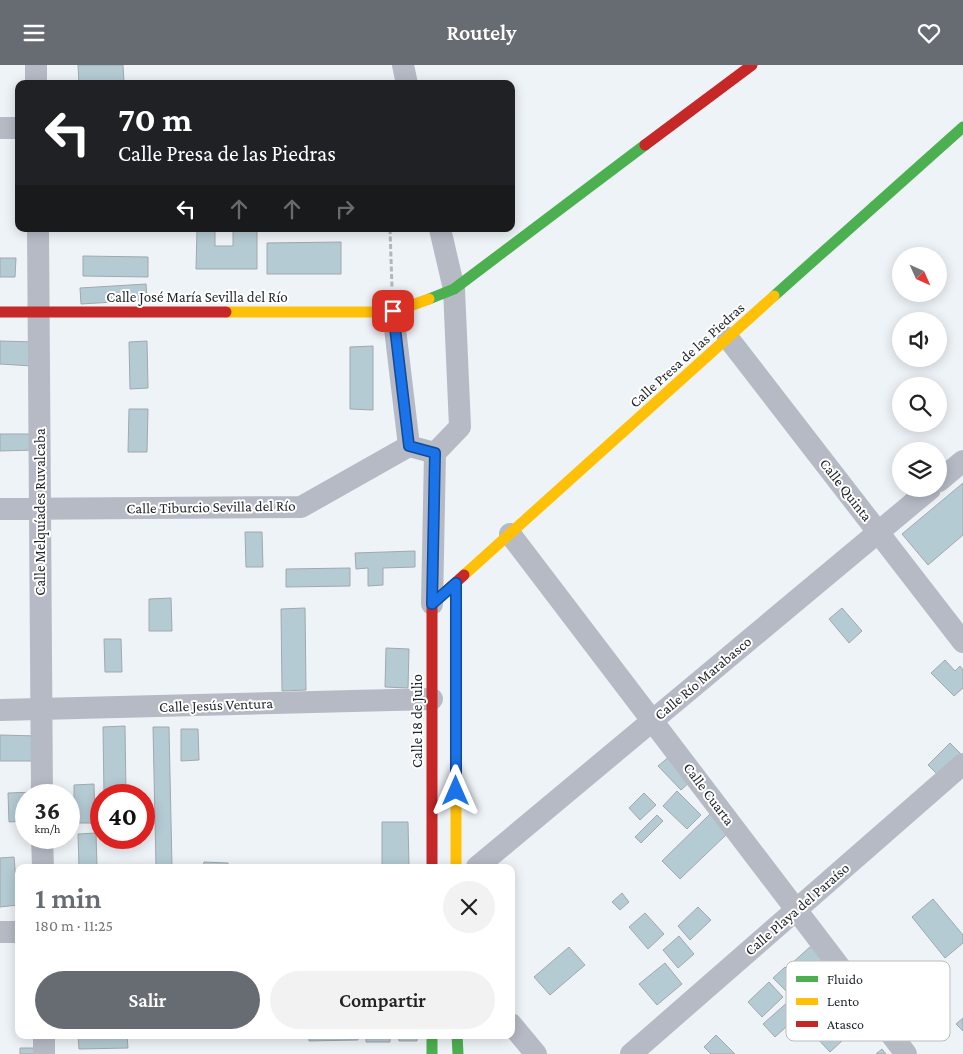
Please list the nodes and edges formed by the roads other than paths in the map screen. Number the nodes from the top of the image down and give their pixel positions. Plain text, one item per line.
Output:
1 (36, 65) edge
2 (403, 65) edge
3 (752, 65) edge
4 (36, 80) edge
5 (406, 80) edge
6 (963, 127) edge
7 (0, 128) edge
8 (15, 128) edge
9 (38, 232) edge
10 (441, 232) edge
11 (454, 289) junction
12 (393, 311) junction
13 (0, 312) edge
14 (38, 312) junction
15 (728, 338) junction
16 (409, 446) junction
17 (435, 453) junction
18 (963, 461) edge
19 (947, 474) edge
20 (920, 497) edge
21 (0, 509) edge
22 (40, 509) junction
23 (878, 532) junction
24 (510, 534) junction
25 (456, 583) junction
26 (432, 604) junction
27 (963, 642) edge
28 (432, 699) junction
29 (0, 710) edge
30 (41, 710) junction
31 (652, 720) junction
32 (963, 764) edge
33 (42, 784) edge
34 (42, 849) edge
35 (43, 864) edge
36 (432, 864) edge
37 (456, 864) edge
38 (480, 864) edge
39 (797, 909) junction
40 (0, 932) edge
41 (15, 932) edge
42 (836, 961) edge
43 (515, 1028) edge
44 (44, 1039) edge
45 (432, 1039) edge
46 (457, 1039) edge
47 (896, 1041) edge
48 (44, 1054) edge
49 (432, 1054) edge
50 (458, 1054) edge
51 (536, 1054) edge
52 (631, 1054) edge
53 (906, 1054) edge

1 - 4 street
2 - 5 street
3 - 11 street, Calle José María Sevilla del Río
6 - 15 street, Calle Presa de las Piedras
7 - 8 street
9 - 14 street, Calle Melquíades Ruvalcaba
10 - 11 street
11 - 12 street, Calle José María Sevilla del Río
11 - 17 street
12 - 14 street, Calle José María Sevilla del Río
12 - 16 street
13 - 14 street, Calle José María Sevilla del Río
14 - 22 street, Calle Melquíades Ruvalcaba
15 - 23 street, Calle Quinta
15 - 24 street, Calle Presa de las Piedras
16 - 17 street
16 - 22 street, Calle Tiburcio Sevilla del Río
17 - 26 street
18 - 19 street
20 - 23 street, Calle Río Marabasco
21 - 22 street, Calle Tiburcio Sevilla del Río
22 - 30 street, Calle Melquíades Ruvalcaba
23 - 27 street, Calle Quinta
23 - 31 street, Calle Río Marabasco
24 - 25 street, Calle Presa de las Piedras
24 - 31 street, Calle Cuarta
25 - 26 street, Calle Presa de las Piedras
25 - 37 street
26 - 28 street, Calle 18 de Julio
28 - 30 street, Calle Jesús Ventura
28 - 36 street, Calle 18 de Julio
29 - 30 street, Calle Jesús Ventura
30 - 33 street, Calle Melquíades Ruvalcaba
31 - 38 street, Calle Río Marabasco
31 - 39 street, Calle Cuarta
32 - 39 street, Calle Playa del Paraíso
34 - 35 street
39 - 42 street, Calle Cuarta
39 - 52 street, Calle Playa del Paraíso
40 - 41 street
43 - 51 street
44 - 48 street
45 - 49 street
46 - 50 street
47 - 53 street, Calle Cuarta

